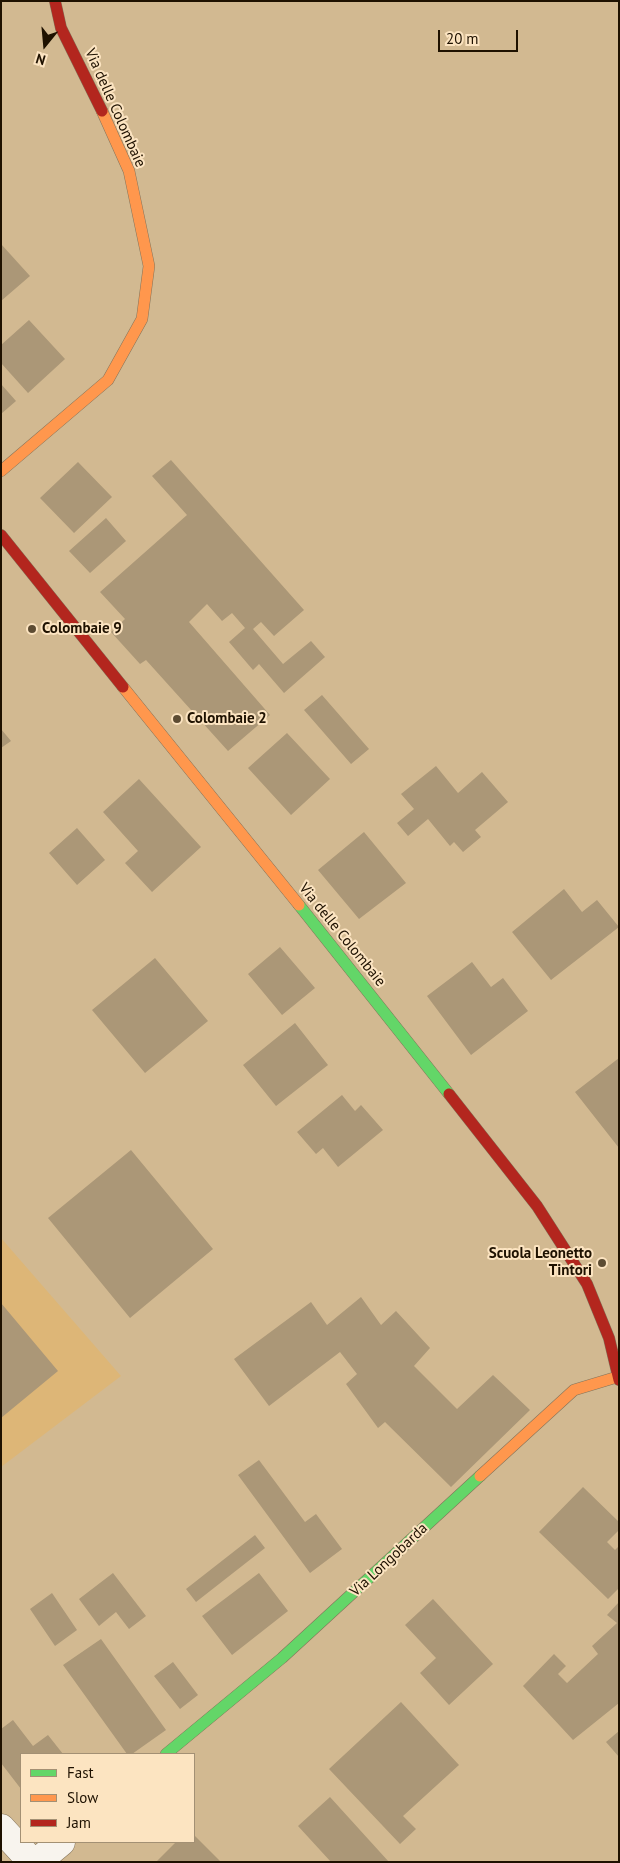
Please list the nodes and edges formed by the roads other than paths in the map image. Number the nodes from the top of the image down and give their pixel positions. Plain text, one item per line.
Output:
1 (56, 1) edge
2 (1, 471) edge
3 (1, 535) edge
4 (618, 1378) edge
5 (167, 1753) edge
6 (1, 1828) edge
7 (60, 1843) edge
8 (32, 1862) edge
9 (36, 1862) edge

1 - 2 street, Via delle Colombaie
3 - 4 street, Via delle Colombaie
4 - 5 street, Via Longobarda
6 - 8 street
7 - 9 street

